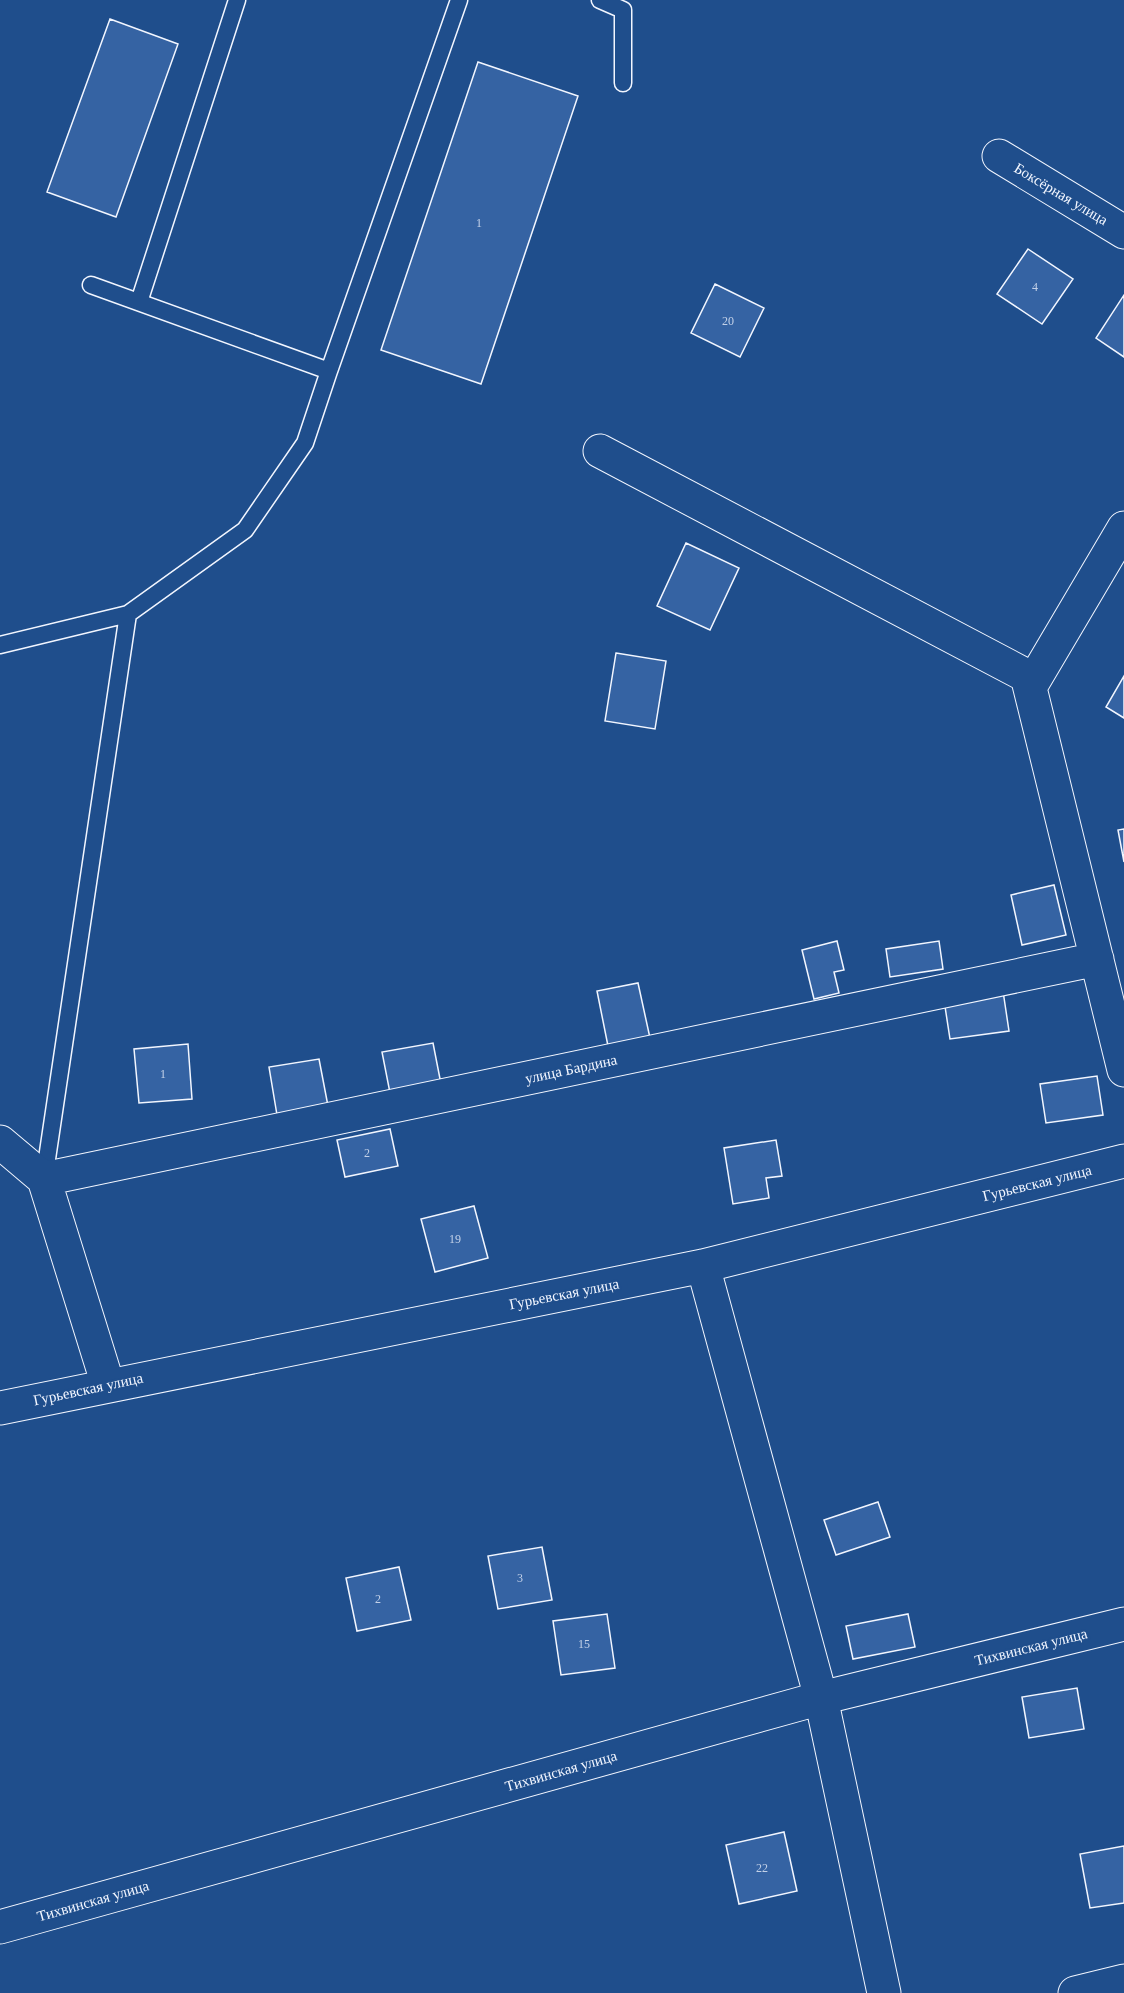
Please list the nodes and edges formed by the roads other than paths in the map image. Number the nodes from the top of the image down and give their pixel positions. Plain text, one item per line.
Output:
1 (237, 0) edge
2 (459, 0) edge
3 (600, 0) edge
4 (623, 83) dead end
5 (999, 156) dead end
6 (1124, 232) edge
7 (91, 285) dead end
8 (139, 303) junction
9 (328, 371) junction
10 (600, 451) dead end
11 (1124, 528) edge
12 (128, 614) junction
13 (0, 645) edge
14 (1030, 687) junction
15 (1097, 959) junction
16 (1124, 1071) edge
17 (0, 1142) edge
18 (1124, 1161) edge
19 (44, 1179) junction
20 (703, 1266) junction
21 (108, 1385) junction
22 (0, 1408) edge
23 (1124, 1624) edge
24 (821, 1698) junction
25 (0, 1927) edge
26 (1124, 1981) edge
27 (884, 1993) edge
28 (1075, 1993) edge

1 - 8 lane
2 - 9 lane
3 - 4 lane
5 - 6 street, Боксёрная улица
7 - 8 lane
8 - 9 lane
9 - 12 lane
10 - 14 street
11 - 14 street
12 - 13 lane
12 - 19 lane
14 - 15 street
15 - 16 street
15 - 19 street, улица Бардина
17 - 19 street
18 - 20 street, Гурьевская улица
19 - 21 street
20 - 21 street, Гурьевская улица
20 - 24 street
21 - 22 street, Гурьевская улица
23 - 24 street, Тихвинская улица
24 - 25 street, Тихвинская улица
24 - 27 street
26 - 28 street

